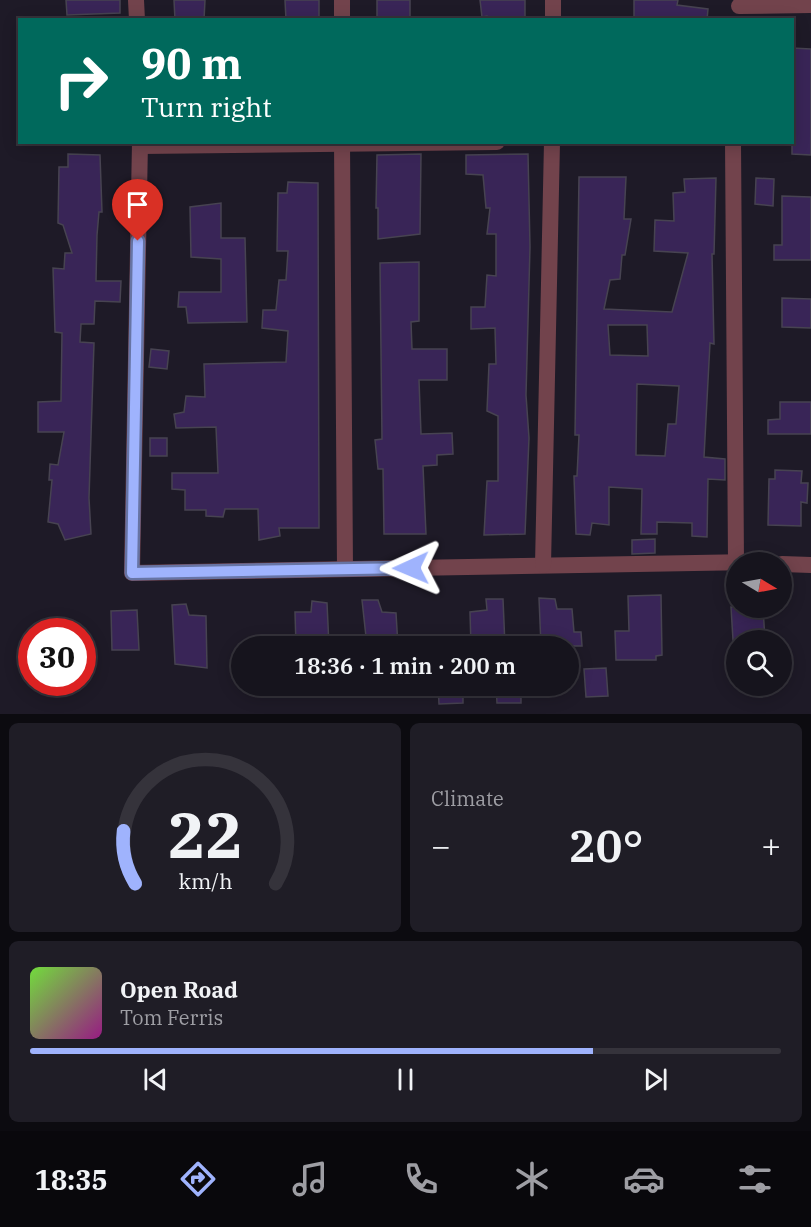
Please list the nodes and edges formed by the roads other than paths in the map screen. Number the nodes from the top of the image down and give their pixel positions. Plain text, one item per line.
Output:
1 (136, 0) edge
2 (342, 0) edge
3 (553, 0) edge
4 (811, 5) edge
5 (739, 9) edge
6 (137, 18) edge
7 (342, 18) edge
8 (553, 18) edge
9 (140, 144) edge
10 (342, 144) edge
11 (552, 144) edge
12 (733, 144) edge
13 (743, 552) edge
14 (726, 562) edge
15 (792, 564) edge
16 (811, 565) edge
17 (543, 566) junction
18 (345, 569) junction

1 - 6 street
2 - 7 street
3 - 8 street
4 - 5 street
9 - 10 street
9 - 18 street
10 - 18 street
11 - 17 street
12 - 13 street
14 - 17 street
15 - 16 street
17 - 18 street

